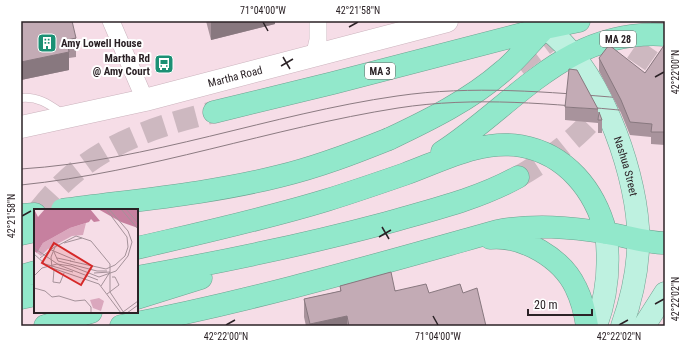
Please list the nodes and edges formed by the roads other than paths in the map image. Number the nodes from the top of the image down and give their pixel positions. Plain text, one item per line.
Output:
1 (110, 21) edge
2 (318, 21) edge
3 (447, 21) edge
4 (579, 21) edge
5 (545, 23) edge
6 (665, 35) edge
7 (573, 55) junction
8 (314, 57) junction
9 (21, 98) edge
10 (145, 100) junction
11 (214, 112) tunnel mouth
12 (67, 117) junction
13 (21, 127) edge
14 (383, 140) junction
15 (404, 174) junction
16 (518, 177) tunnel mouth
17 (70, 209) edge
18 (129, 209) edge
19 (34, 214) edge
20 (21, 215) edge
21 (34, 231) edge
22 (606, 233) junction
23 (21, 234) edge
24 (339, 235) junction
25 (638, 239) junction
26 (461, 241) junction
27 (665, 243) edge
28 (138, 248) edge
29 (34, 272) edge
30 (21, 276) edge
31 (138, 277) edge
32 (665, 293) edge
33 (34, 295) edge
34 (21, 298) edge
35 (138, 298) edge
36 (88, 313) edge
37 (46, 326) edge
38 (121, 326) edge
39 (587, 326) edge
40 (596, 326) edge
41 (622, 326) edge
42 (644, 326) edge

1 - 10 street
2 - 8 street
3 - 8 main road, Martha Road
4 - 5 highway
5 - 7 main road, Nashua Street
5 - 11 highway, MA 3
5 - 14 highway
6 - 7 highway, MA 28
7 - 15 highway
7 - 25 main road, Nashua Street
8 - 10 main road, Martha Road
9 - 12 lane
10 - 12 main road, Martha Road
12 - 13 main road, Martha Road
14 - 17 highway, bridge
14 - 18 highway
15 - 22 highway
15 - 28 highway
16 - 24 highway
19 - 20 highway
21 - 23 highway
22 - 25 highway
22 - 26 highway
22 - 40 main road
24 - 31 highway
24 - 35 highway
25 - 27 highway
25 - 41 main road, Nashua Street
26 - 38 highway
26 - 39 highway
29 - 30 highway
32 - 42 main road
33 - 34 highway
36 - 37 highway

